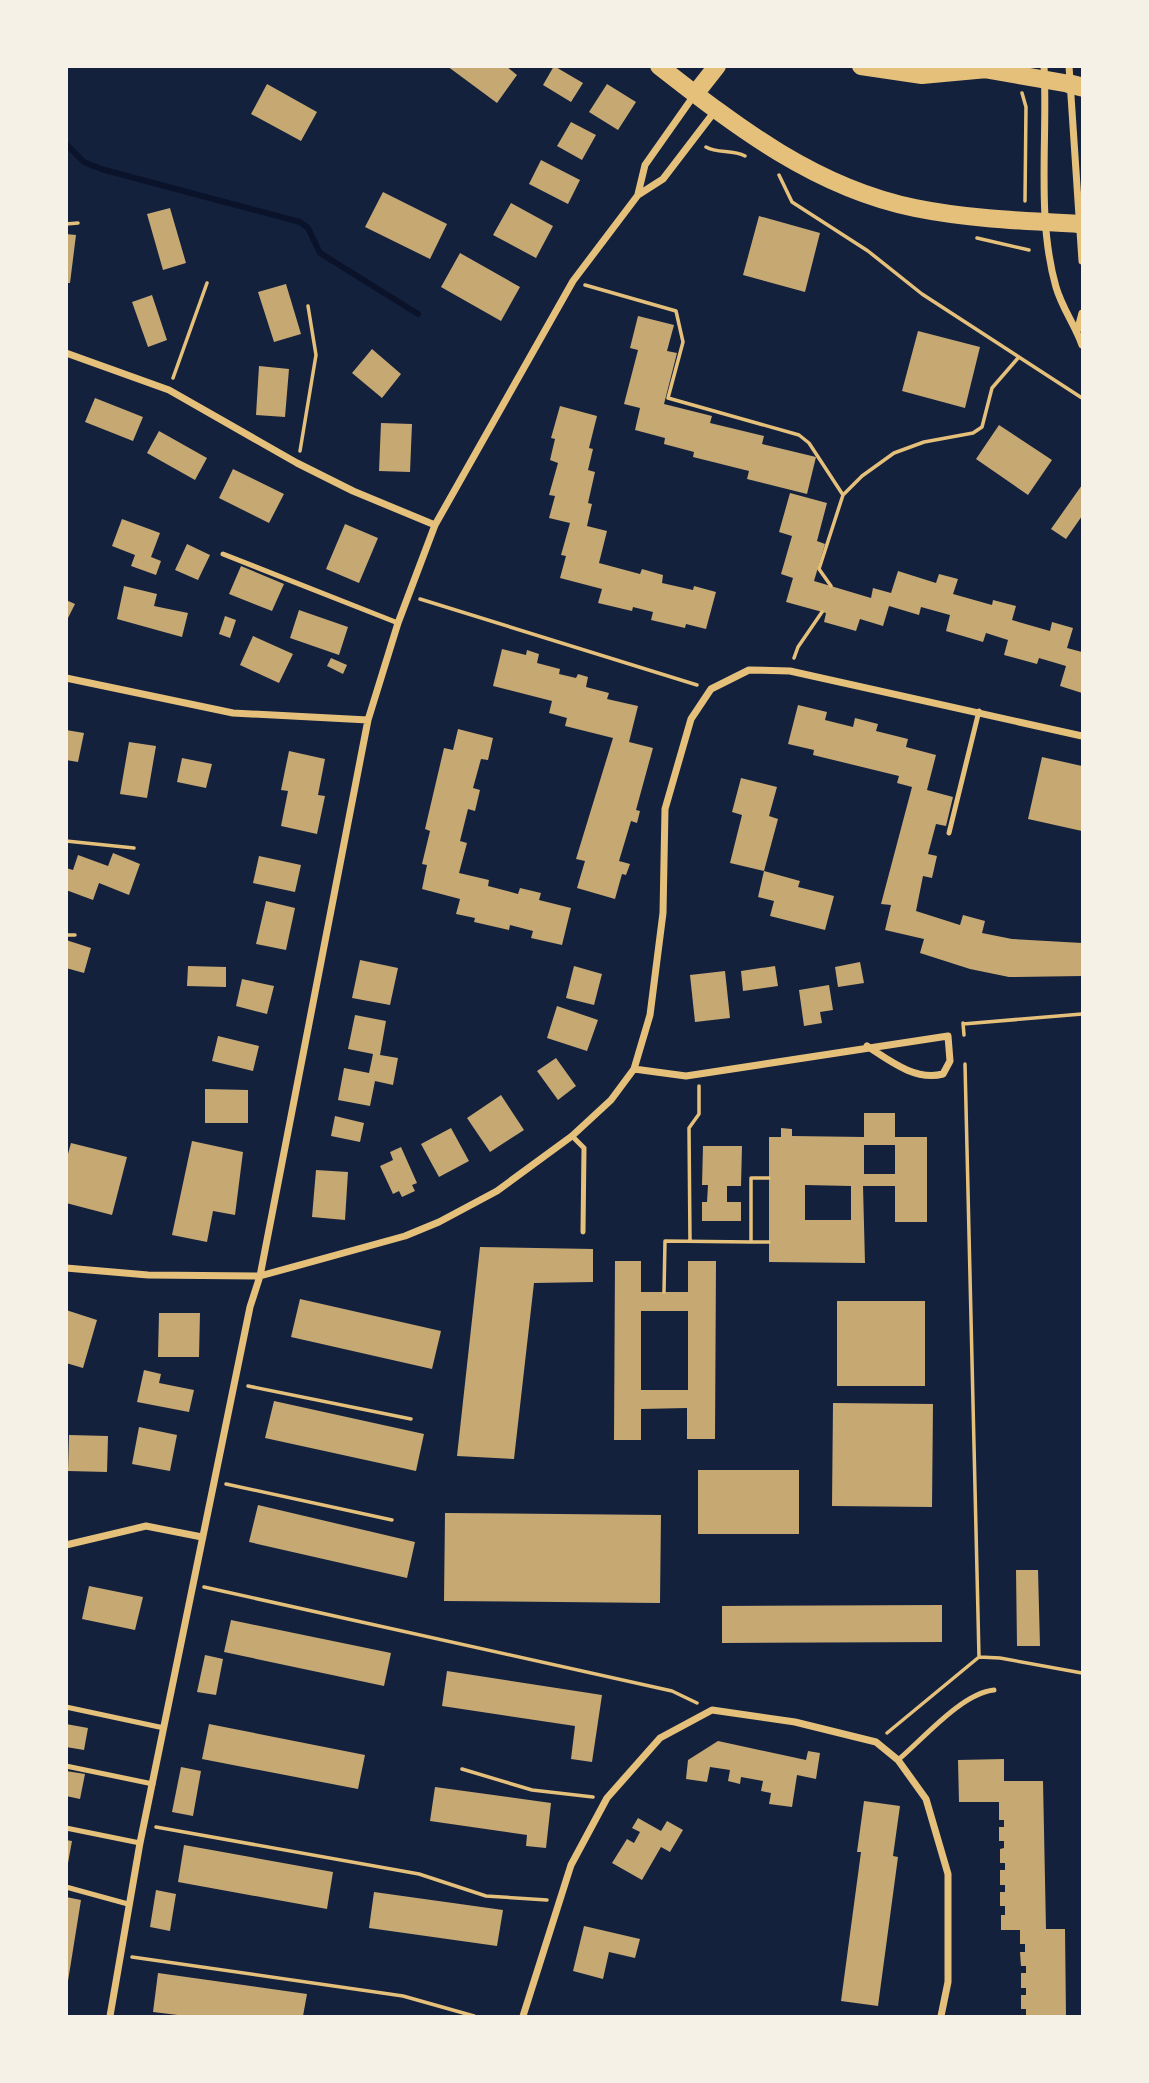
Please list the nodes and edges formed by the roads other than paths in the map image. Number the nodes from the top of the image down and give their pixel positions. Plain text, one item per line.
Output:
1 (659, 66) edge
2 (717, 66) edge
3 (861, 66) edge
4 (979, 68) edge
5 (1044, 73) edge
6 (1074, 79) edge
7 (695, 94) junction
8 (715, 110) junction
9 (638, 195) junction
10 (1047, 223) junction
11 (1081, 224) edge
12 (1083, 261) edge
13 (1083, 313) edge
14 (1080, 331) edge
15 (1083, 345) edge
16 (66, 353) edge
17 (435, 525) junction
18 (223, 554) dead end
19 (398, 623) junction
20 (66, 678) edge
21 (979, 711) junction
22 (368, 720) junction
23 (1083, 736) edge
24 (949, 833) dead end
25 (867, 1046) junction
26 (634, 1069) junction
27 (572, 1136) junction
28 (583, 1232) dead end
29 (66, 1268) edge
30 (260, 1276) junction
31 (202, 1538) junction
32 (66, 1545) edge
33 (994, 1690) dead end
34 (66, 1707) edge
35 (164, 1728) junction
36 (898, 1760) junction
37 (66, 1766) edge
38 (153, 1784) junction
39 (66, 1828) edge
40 (140, 1843) junction
41 (66, 1887) edge
42 (128, 1904) junction
43 (110, 2017) edge
44 (523, 2017) edge
45 (941, 2017) edge

1 - 7 main road
2 - 7 main road
3 - 4 main road
4 - 5 main road
5 - 6 main road
5 - 10 street
6 - 11 street
7 - 8 main road
7 - 9 street
8 - 9 street
8 - 10 main road
9 - 17 street
10 - 11 main road
10 - 14 street
11 - 12 street
13 - 14 street
14 - 15 street
16 - 17 street
17 - 19 street
18 - 19 lane
19 - 22 street
20 - 22 street
21 - 23 street
21 - 24 lane
21 - 26 street
22 - 30 street
25 - 25 street
25 - 26 street
26 - 27 street
27 - 28 lane
27 - 30 street
29 - 30 street
30 - 31 street
31 - 32 street
31 - 35 street
33 - 36 lane
34 - 35 lane
35 - 38 street
36 - 44 street
36 - 45 street
37 - 38 lane
38 - 40 street
39 - 40 lane
40 - 42 street
41 - 42 lane
42 - 43 street

